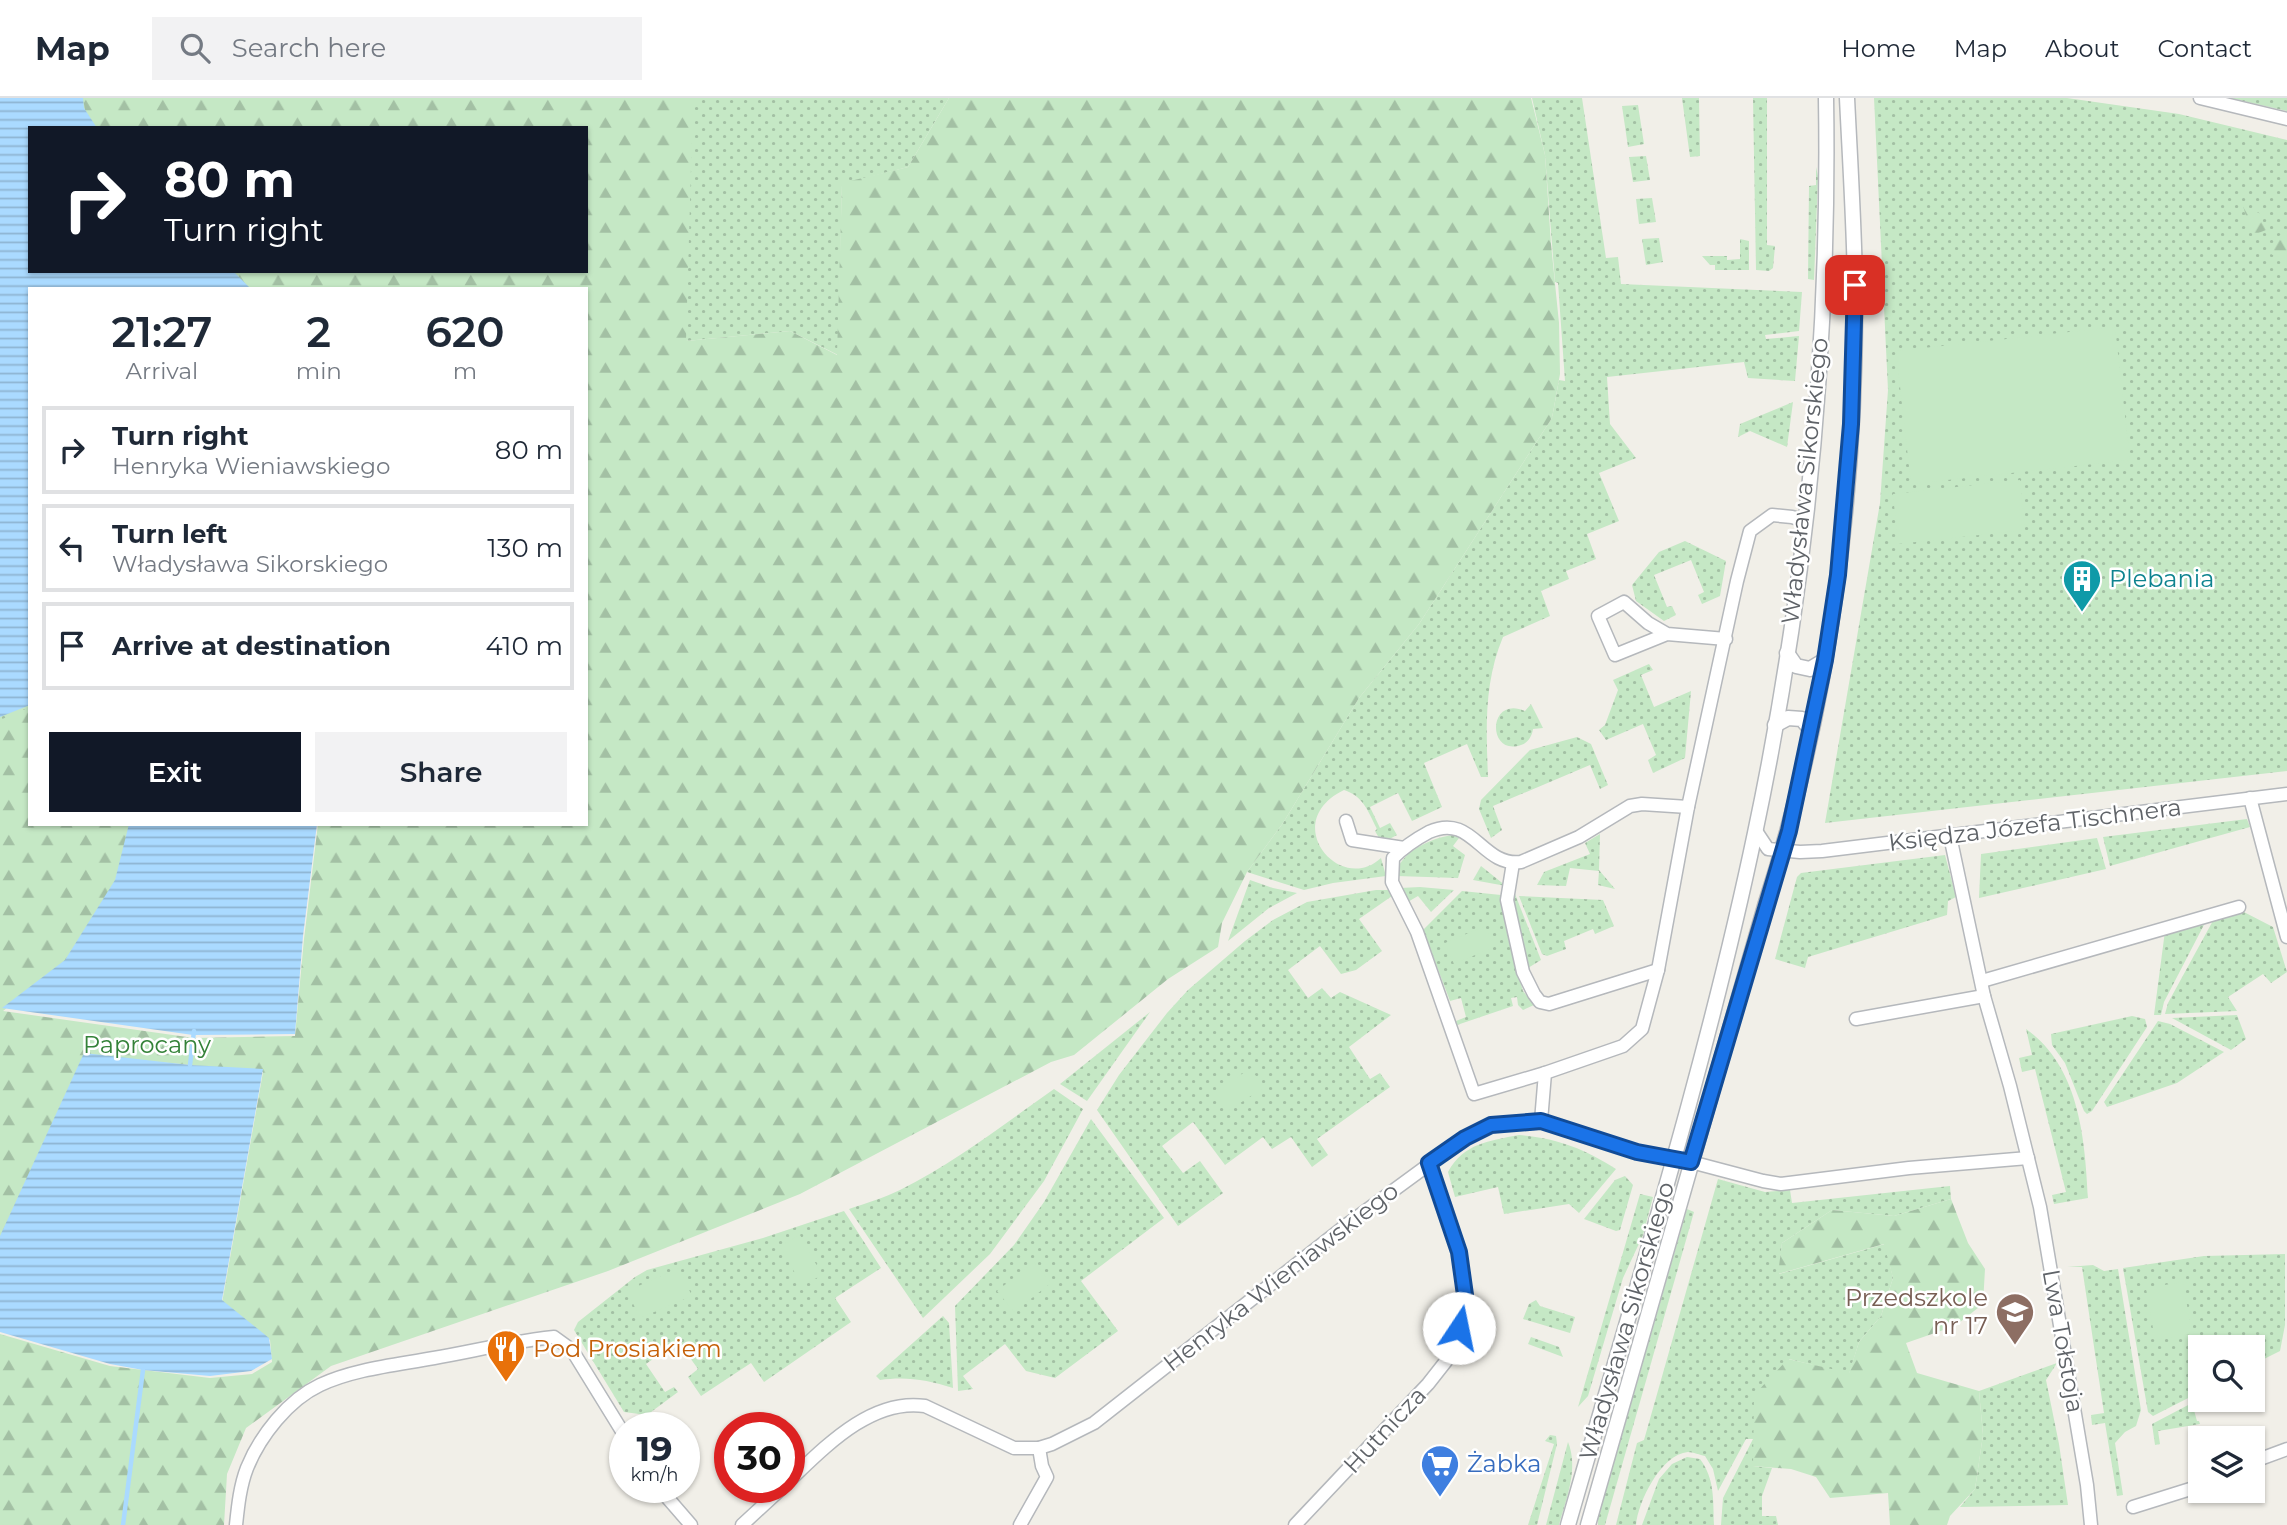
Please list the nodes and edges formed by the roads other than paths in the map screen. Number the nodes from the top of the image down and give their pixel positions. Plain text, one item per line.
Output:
1 (1826, 98) edge
2 (1847, 98) edge
3 (2200, 98) edge
4 (2287, 119) edge
5 (1805, 521) junction
6 (1667, 634) junction
7 (1726, 639) junction
8 (1787, 653) junction
9 (1825, 660) junction
10 (1775, 725) junction
11 (1811, 730) junction
12 (2287, 794) edge
13 (2250, 798) junction
14 (1688, 807) junction
15 (1346, 821) dead end
16 (1755, 831) junction
17 (1950, 836) junction
18 (1404, 848) junction
19 (1783, 851) junction
20 (1513, 863) junction
21 (2239, 907) dead end
22 (2287, 937) edge
23 (1658, 970) junction
24 (1982, 981) junction
25 (1984, 996) junction
26 (1856, 1020) dead end
27 (1545, 1073) junction
28 (1541, 1121) junction
29 (2028, 1158) junction
30 (1673, 1159) junction
31 (1691, 1162) junction
32 (1429, 1163) junction
33 (610, 1412) edge
34 (1039, 1448) junction
35 (2287, 1450) edge
36 (2265, 1458) edge
37 (805, 1467) edge
38 (2188, 1490) edge
39 (672, 1503) edge
40 (766, 1503) edge
41 (2133, 1507) dead end
42 (236, 1525) edge
43 (691, 1525) edge
44 (743, 1525) edge
45 (1020, 1525) edge
46 (1295, 1525) edge
47 (1568, 1525) edge
48 (1588, 1525) edge
49 (2091, 1525) edge

1 - 5 street, Władysława Sikorskiego
2 - 9 street, Władysława Sikorskiego
3 - 4 street
5 - 7 street
5 - 8 street, Władysława Sikorskiego
6 - 6 street
6 - 7 street
7 - 14 street
8 - 9 street, Władysława Sikorskiego
8 - 10 street, Władysława Sikorskiego
9 - 11 street, Władysława Sikorskiego
10 - 11 street
10 - 16 street, Władysława Sikorskiego
11 - 19 street, Władysława Sikorskiego
12 - 13 street, Księdza Józefa Tischnera
13 - 17 street, Księdza Józefa Tischnera
13 - 22 street
14 - 20 street
14 - 23 street
15 - 18 street
16 - 19 street
16 - 30 street, Władysława Sikorskiego
17 - 19 street, Księdza Józefa Tischnera
17 - 24 street, Lwa Tołstoja
18 - 20 street
18 - 27 street
19 - 31 street, Władysława Sikorskiego
20 - 23 street
21 - 24 street
23 - 27 street
24 - 25 street, Lwa Tołstoja
25 - 26 street
25 - 29 street, Lwa Tołstoja
27 - 28 street
28 - 30 street, Henryka Wieniawskiego
28 - 32 street, Henryka Wieniawskiego
29 - 31 street
29 - 49 street, Lwa Tołstoja
30 - 31 street, Henryka Wieniawskiego
30 - 47 street, Władysława Sikorskiego
31 - 48 street, Władysława Sikorskiego
32 - 34 street, Henryka Wieniawskiego
32 - 46 street, Hutnicza
33 - 42 street
34 - 37 street, Henryka Wieniawskiego
34 - 45 street
35 - 36 street
38 - 41 street
39 - 43 street
40 - 44 street

